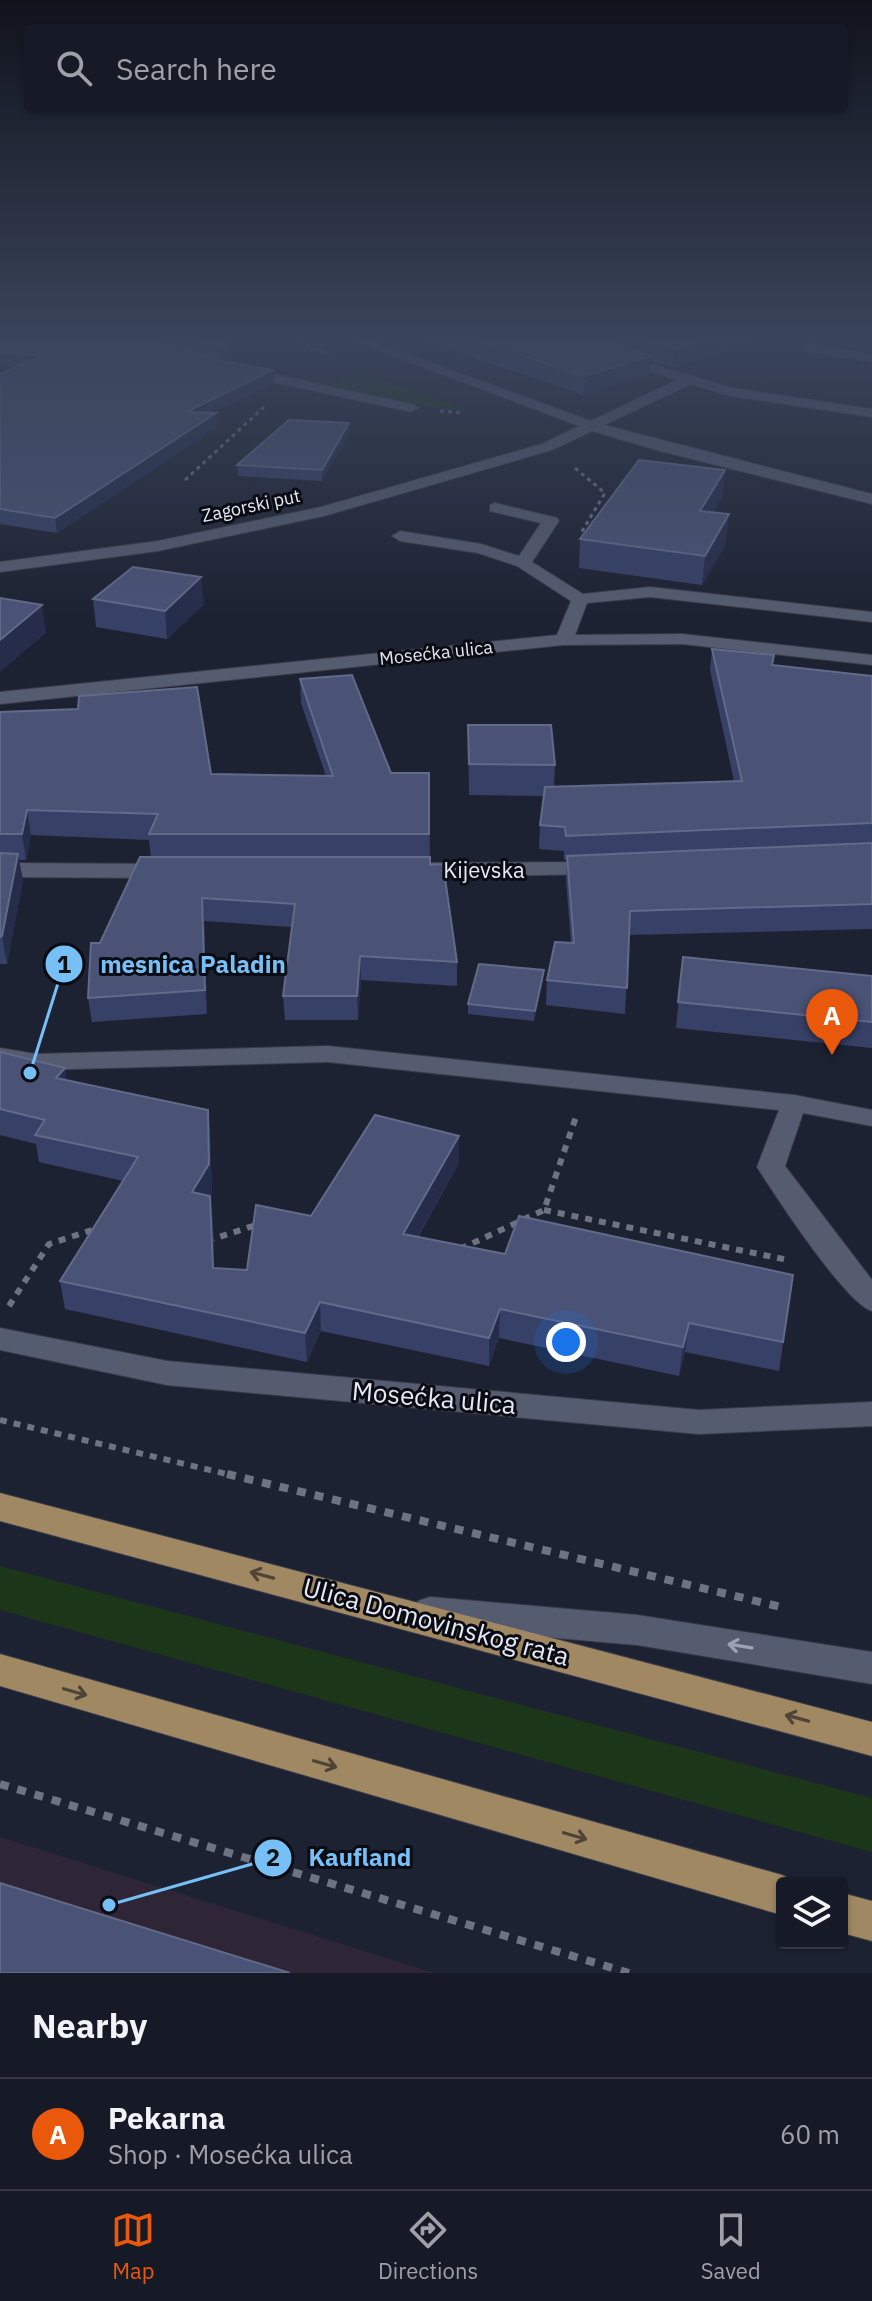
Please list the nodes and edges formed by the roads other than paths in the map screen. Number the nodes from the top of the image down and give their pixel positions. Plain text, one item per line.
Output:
1 (580, 433) edge
2 (617, 433) edge
3 (872, 499) edge
4 (495, 508) dead end
5 (400, 536) dead end
6 (523, 563) junction
7 (0, 567) edge
8 (580, 599) junction
9 (872, 617) edge
10 (563, 640) junction
11 (872, 660) edge
12 (0, 698) edge
13 (612, 868) edge
14 (0, 870) edge
15 (392, 870) edge
16 (185, 871) edge
17 (0, 1056) edge
18 (794, 1103) junction
19 (872, 1118) edge
20 (872, 1300) edge
21 (0, 1339) edge
22 (872, 1414) edge
23 (0, 1507) edge
24 (392, 1609) junction
25 (872, 1668) edge
26 (0, 1670) edge
27 (872, 1739) edge
28 (776, 1893) edge
29 (848, 1915) edge
30 (872, 1921) edge

1 - 7 street, Zagorski put
2 - 3 street
4 - 6 street
5 - 6 street
6 - 8 street
8 - 9 street
8 - 10 street
10 - 11 street, Mosećka ulica
10 - 12 street, Mosećka ulica
13 - 15 street, Kijevska
14 - 16 street
17 - 18 street
18 - 19 street
18 - 20 street
21 - 22 street, Mosećka ulica
24 -> 23 main road, Ulica Domovinskog rata
25 -> 24 street
27 -> 24 main road, Ulica Domovinskog rata
26 -> 28 main road
29 - 30 main road

